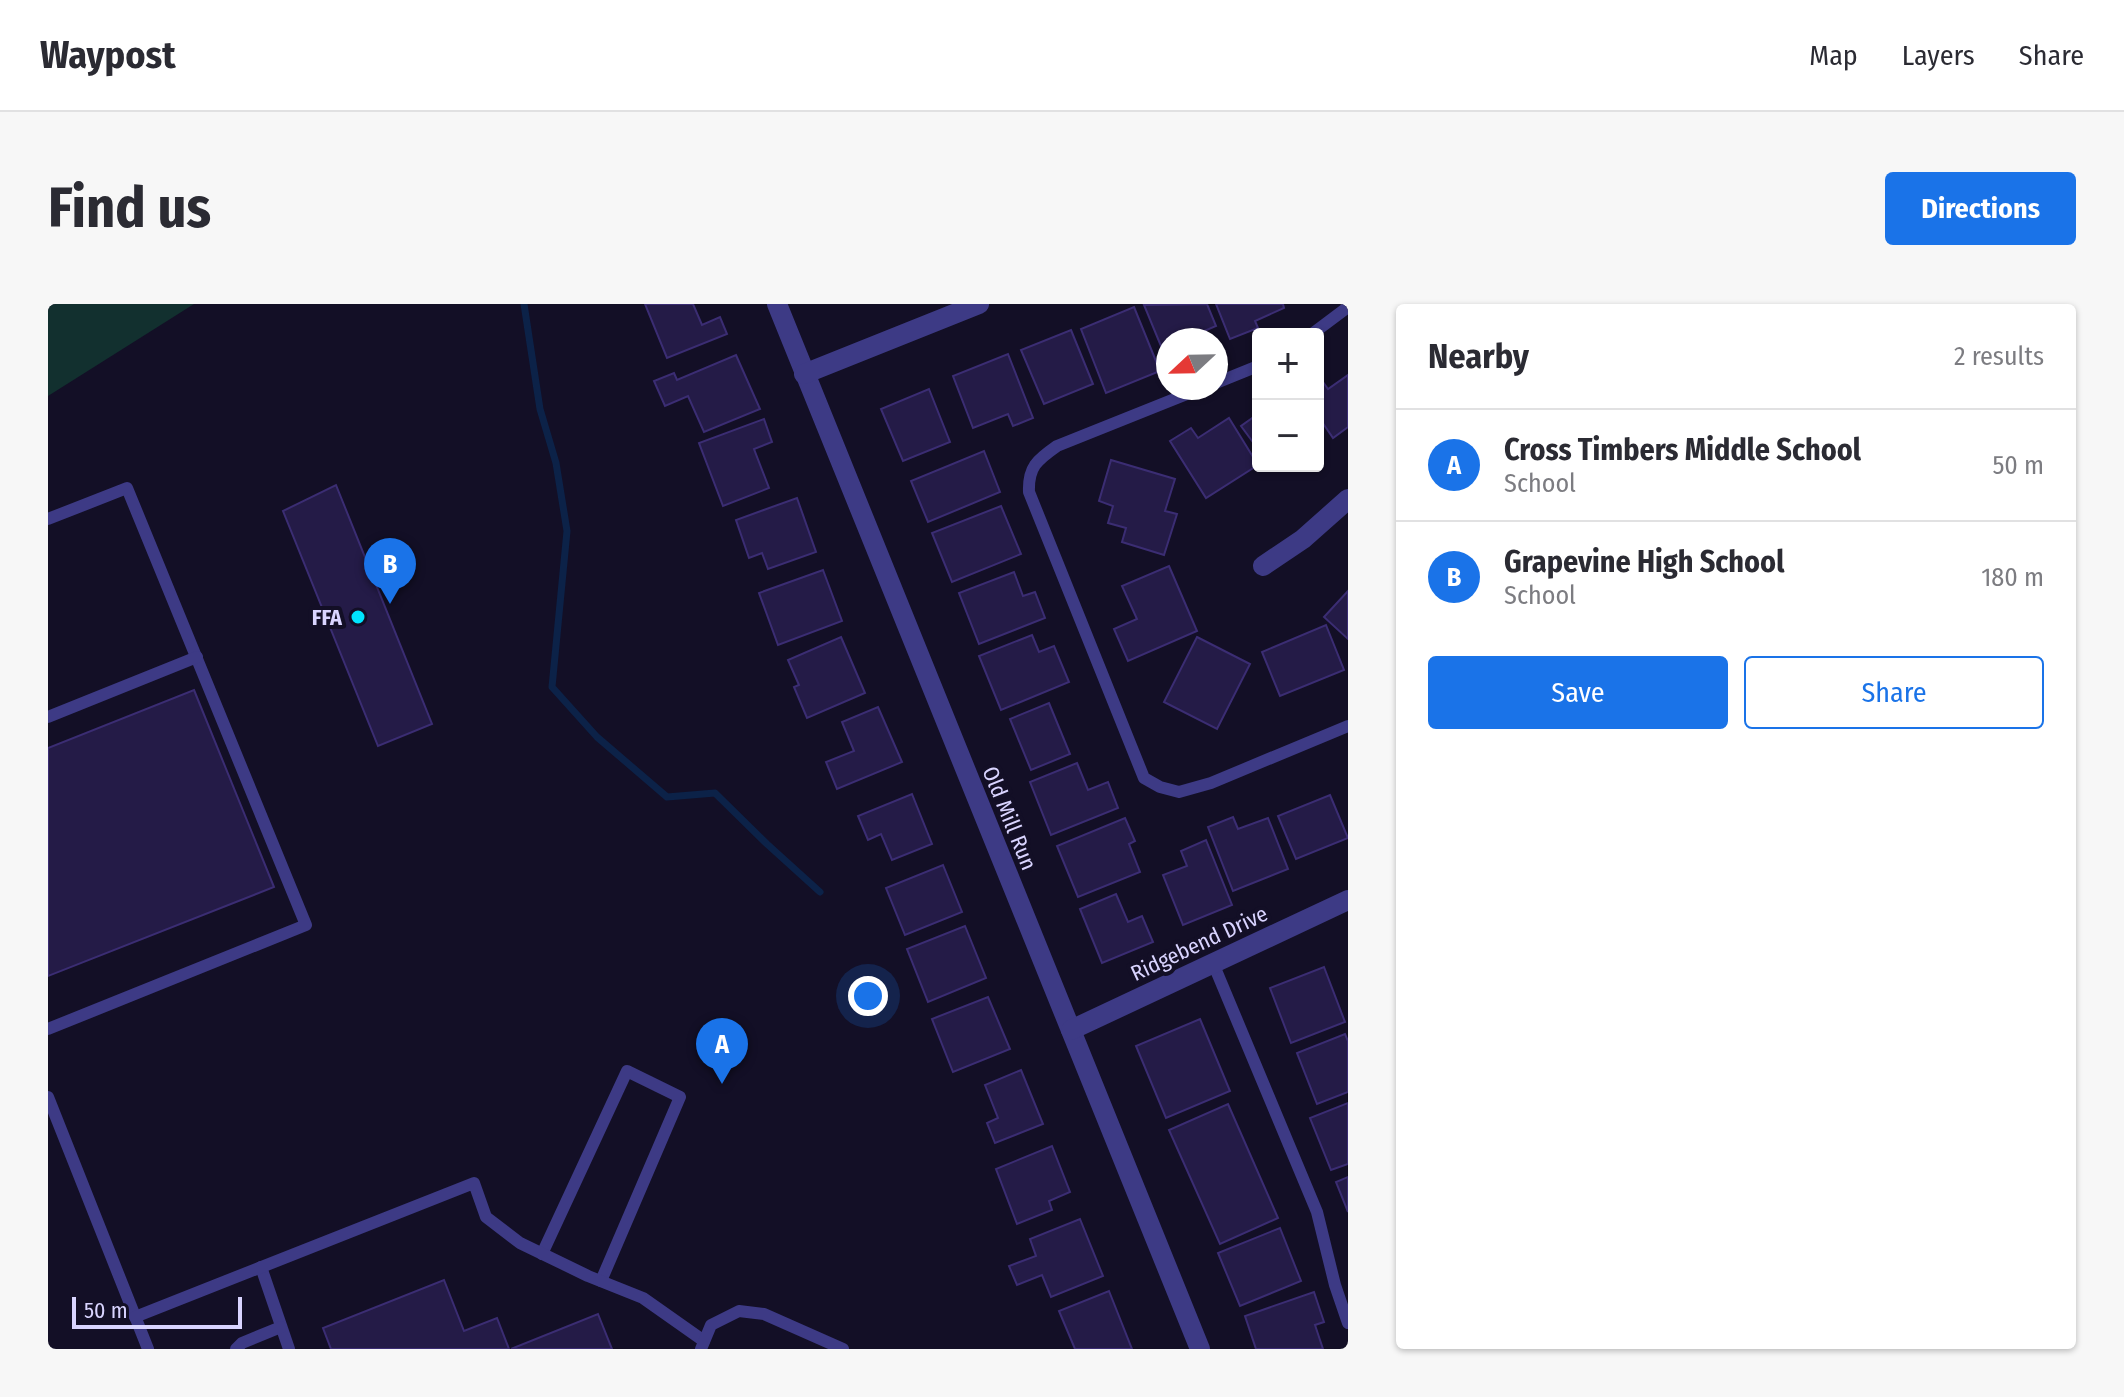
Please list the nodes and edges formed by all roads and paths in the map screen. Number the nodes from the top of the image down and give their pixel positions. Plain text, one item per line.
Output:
1 (777, 304) edge
2 (979, 304) edge
3 (1348, 307) edge
4 (1320, 328) edge
5 (1252, 368) edge
6 (804, 374) junction
7 (1228, 378) edge
8 (1172, 400) edge
9 (1348, 499) edge
10 (48, 519) edge
11 (1263, 566) dead end
12 (197, 657) junction
13 (48, 717) edge
14 (1348, 726) edge
15 (1348, 900) edge
16 (1213, 963) junction
17 (48, 1029) edge
18 (1071, 1030) junction
19 (48, 1097) edge
20 (542, 1254) junction
21 (261, 1267) junction
22 (601, 1281) junction
23 (135, 1317) junction
24 (1348, 1323) edge
25 (281, 1327) junction
26 (702, 1345) edge
27 (148, 1349) edge
28 (236, 1349) edge
29 (289, 1349) edge
30 (843, 1349) edge
31 (1200, 1349) edge

1 - 6 street, Old Mill Run
2 - 6 street
3 - 4 lane
5 - 7 lane
6 - 18 street, Old Mill Run
8 - 14 lane
9 - 11 street
10 - 12 lane
12 - 13 lane
12 - 17 lane
15 - 16 street, Ridgebend Drive
16 - 18 street, Ridgebend Drive
16 - 24 lane
18 - 31 street, Old Mill Run
19 - 23 lane
20 - 21 lane
20 - 22 lane
20 - 22 lane
21 - 23 lane
21 - 25 lane
22 - 26 lane
23 - 27 lane
25 - 28 lane
25 - 29 lane
26 - 30 lane

